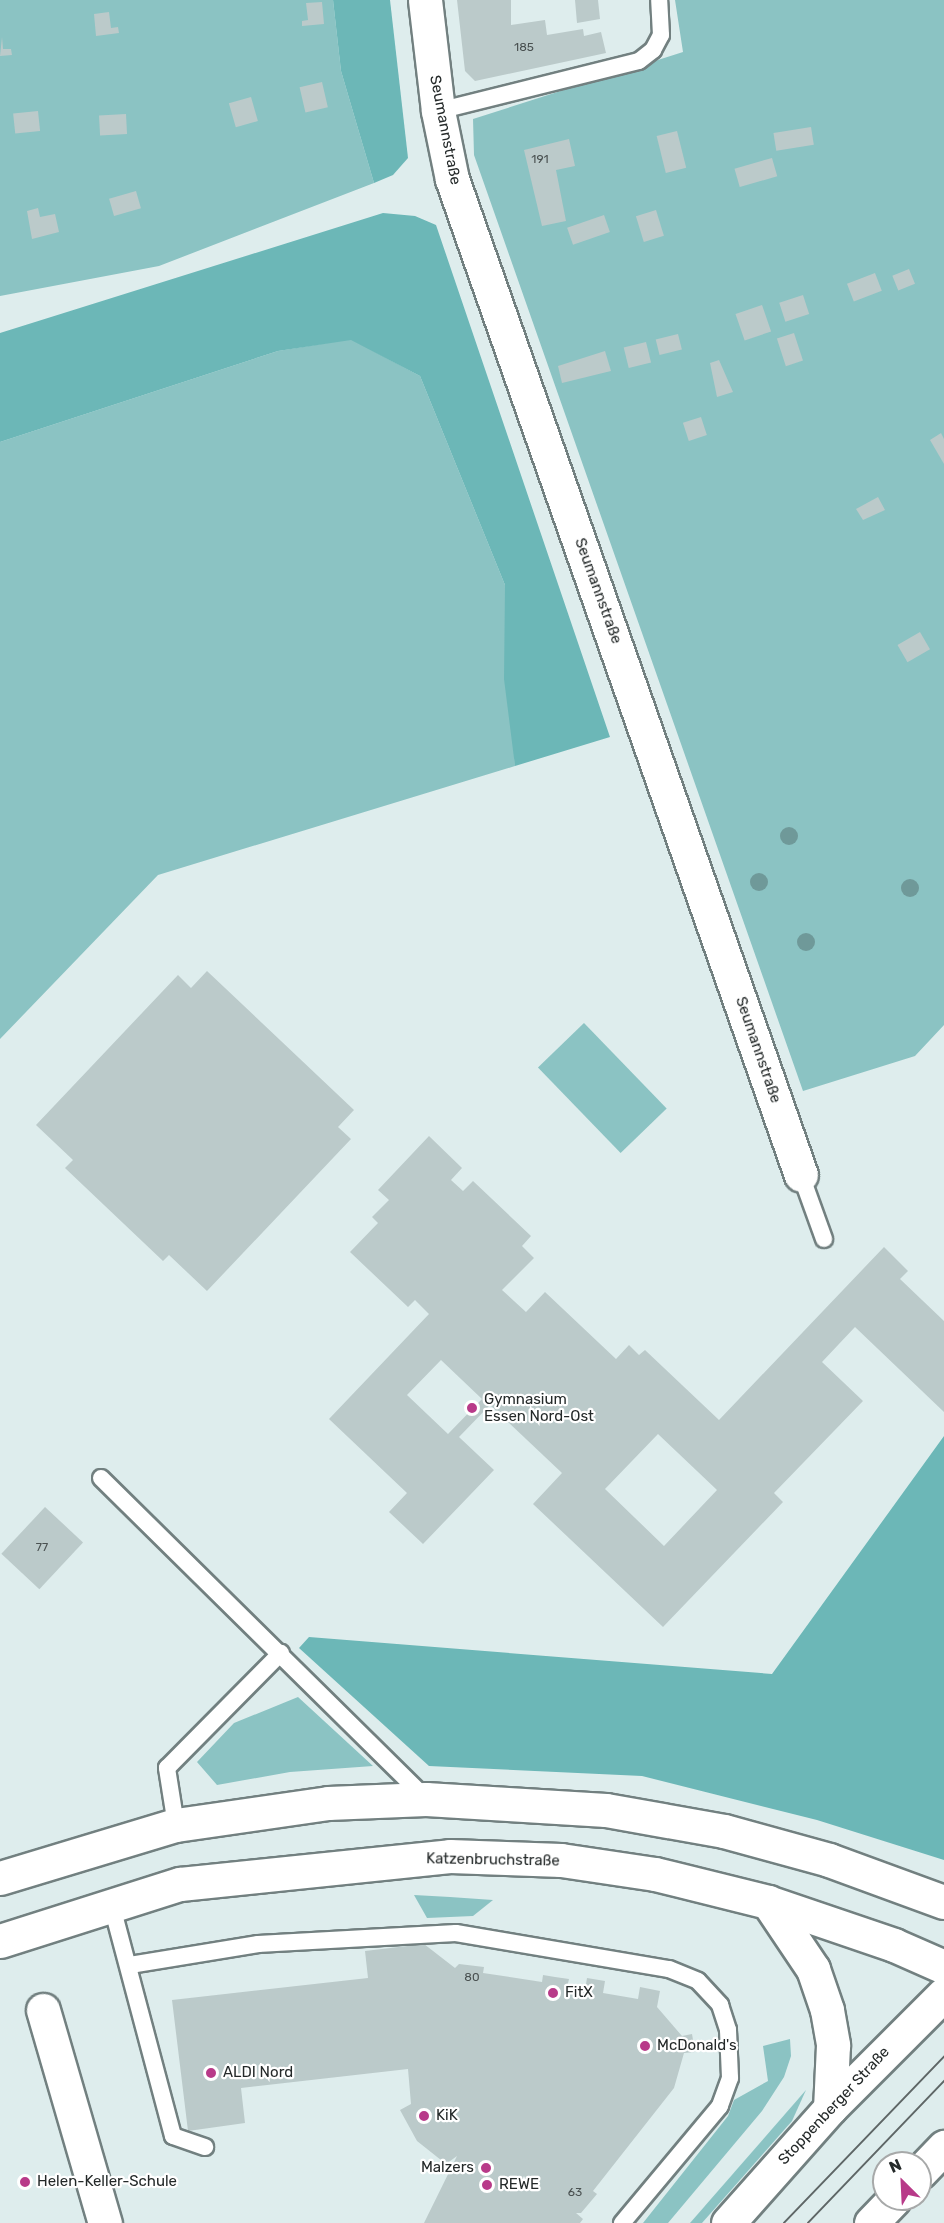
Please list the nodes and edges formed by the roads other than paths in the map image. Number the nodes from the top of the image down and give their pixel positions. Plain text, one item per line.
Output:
1 (425, 0) edge
2 (659, 0) edge
3 (438, 111) junction
4 (801, 1175) joint
5 (824, 1239) dead end
6 (100, 1478) dead end
7 (281, 1653) junction
8 (426, 1799) junction
9 (176, 1825) junction
10 (2, 1870) edge
11 (768, 1902) junction
12 (944, 1902) edge
13 (111, 1903) junction
14 (0, 1941) edge
15 (130, 1965) junction
16 (944, 1967) edge
17 (944, 1994) edge
18 (43, 2010) dead end
19 (830, 2108) junction
20 (944, 2147) edge
21 (205, 2148) dead end
22 (932, 2160) edge
23 (883, 2211) edge
24 (105, 2223) edge
25 (622, 2223) edge
26 (728, 2223) edge
27 (872, 2223) edge

1 - 3 main road, Seumannstraße
2 - 3 lane
3 - 4 main road, Seumannstraße
4 - 5 lane
6 - 7 lane
7 - 8 lane
7 - 9 lane
8 - 9 main road
8 - 12 main road
9 - 10 main road
11 - 13 main road, Katzenbruchstraße
11 - 16 main road, Katzenbruchstraße
11 - 19 main road
13 - 14 main road, Katzenbruchstraße
13 - 15 lane
15 - 21 lane
15 - 25 lane
17 - 19 main road, Stoppenberger Straße
18 - 24 main road
19 - 26 main road, Stoppenberger Straße
20 - 22 main road
23 - 27 main road

